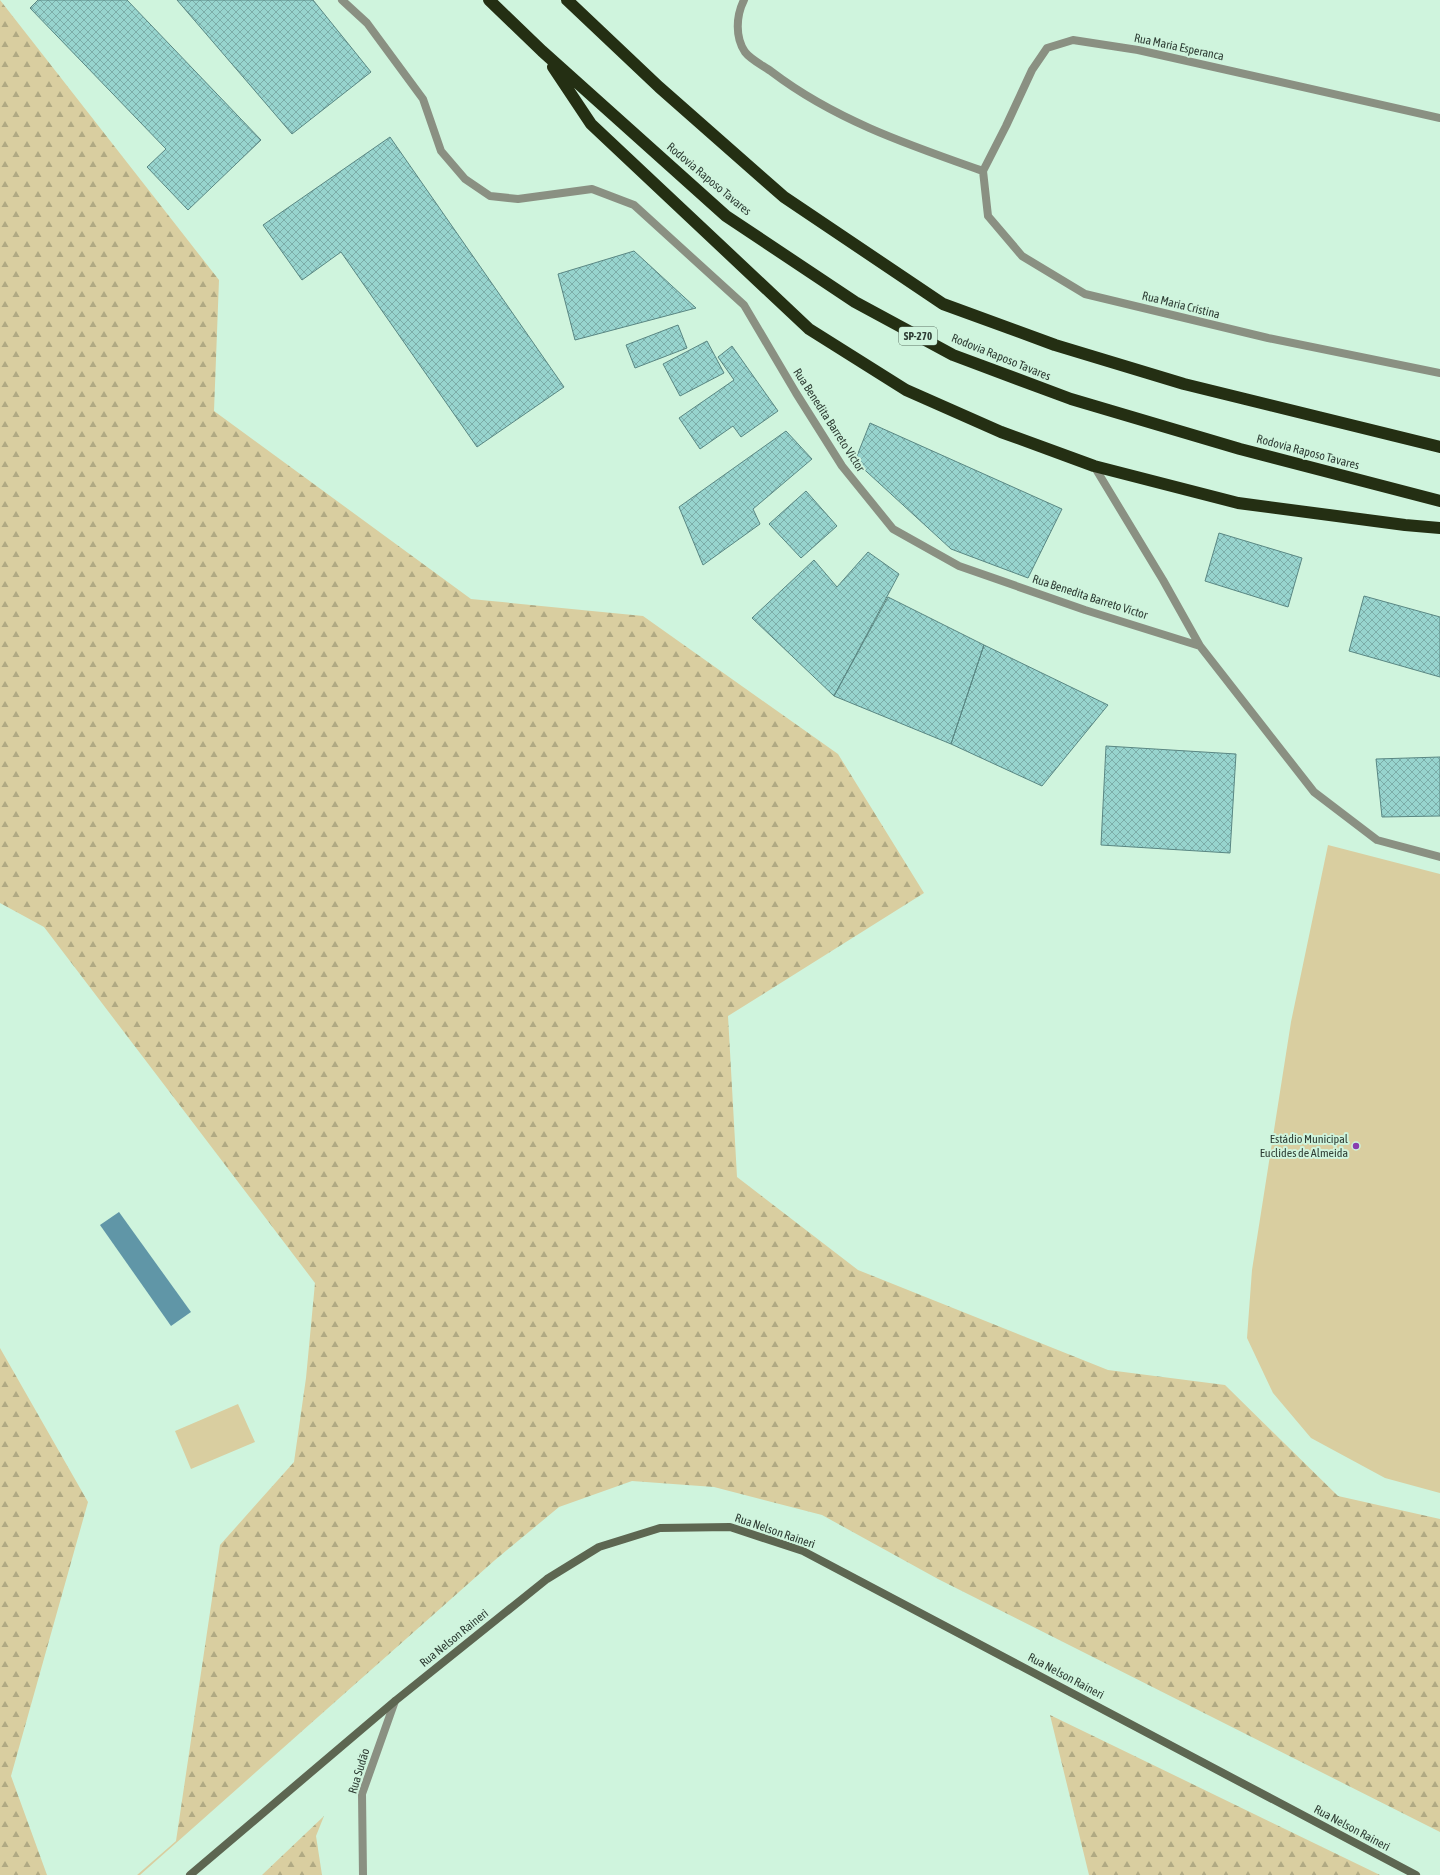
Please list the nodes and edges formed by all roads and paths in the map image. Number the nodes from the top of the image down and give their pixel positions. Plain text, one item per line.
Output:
1 (342, 0) edge
2 (489, 0) edge
3 (567, 0) edge
4 (744, 0) edge
5 (542, 51) junction
6 (1440, 118) edge
7 (983, 171) junction
8 (1440, 373) edge
9 (1440, 447) edge
10 (1094, 466) junction
11 (1440, 501) edge
12 (1440, 528) edge
13 (1200, 646) junction
14 (1440, 857) edge
15 (395, 1701) junction
16 (190, 1875) edge
17 (363, 1875) edge
18 (1416, 1875) edge

1 - 13 street, Rua Benedita Barreto Victor
2 - 5 highway, Rodovia Raposo Tavares / SP-270
3 - 9 highway
4 - 7 street
5 - 10 highway
5 - 11 highway, Rodovia Raposo Tavares / SP-270
6 - 7 street, Rua Maria Esperanca
7 - 8 street, Rua Maria Cristina
10 - 12 highway
10 - 13 street
13 - 14 street
15 - 16 main road, Rua Nelson Raineri
15 - 17 street, Rua Sudão
15 - 18 main road, Rua Nelson Raineri

